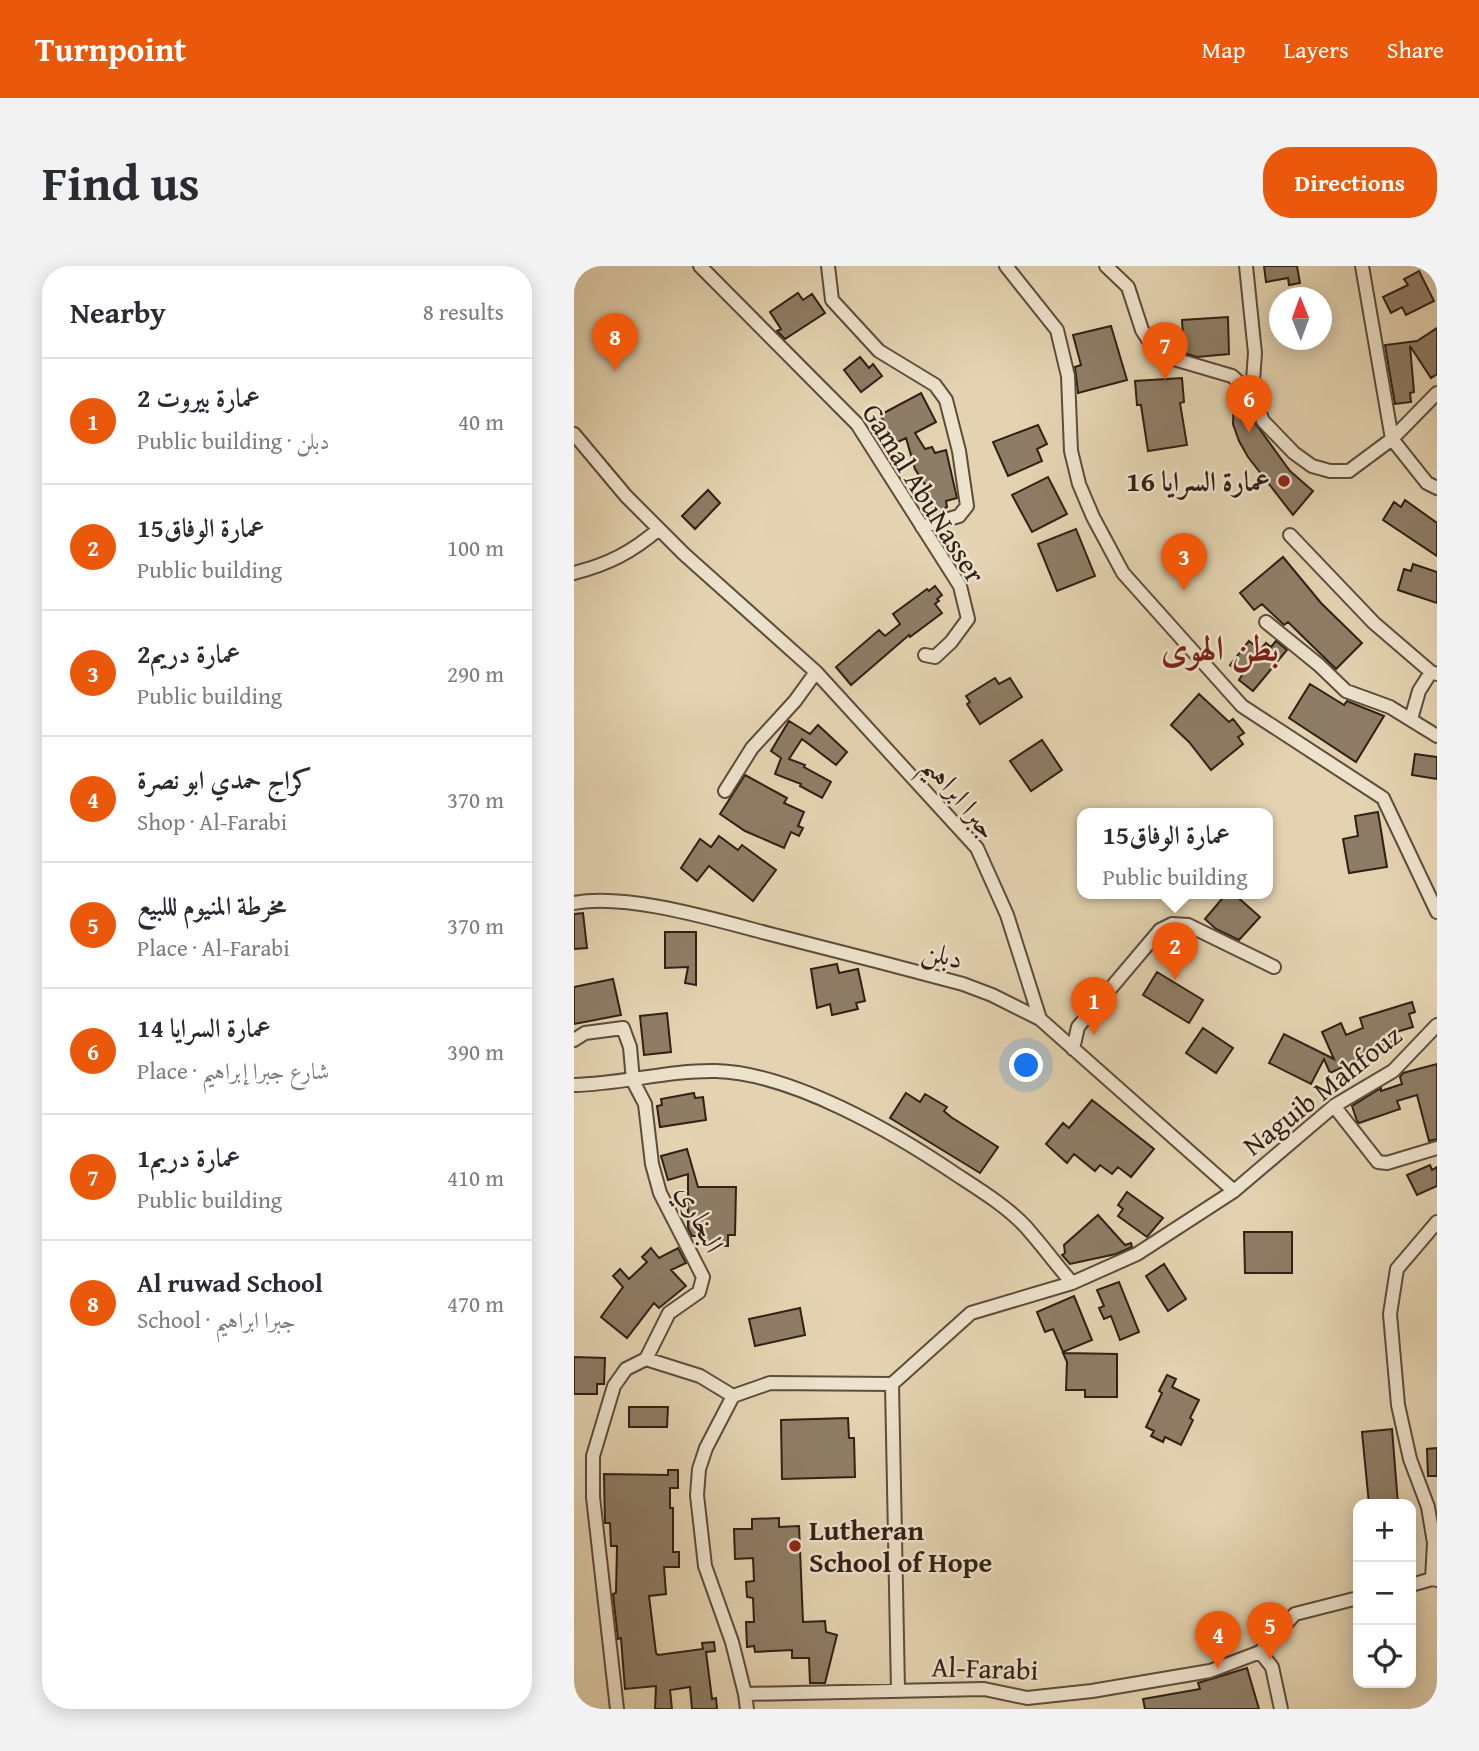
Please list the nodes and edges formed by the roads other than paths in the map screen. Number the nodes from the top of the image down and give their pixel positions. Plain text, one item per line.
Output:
1 (700, 266) edge
2 (828, 266) edge
3 (1006, 266) edge
4 (1106, 266) edge
5 (1247, 266) edge
6 (1362, 266) edge
7 (1437, 393) edge
8 (1252, 394) junction
9 (574, 434) edge
10 (1392, 439) junction
11 (1437, 488) edge
12 (922, 527) junction
13 (659, 529) junction
14 (1290, 535) dead end
15 (574, 573) edge
16 (1266, 622) dead end
17 (925, 655) dead end
18 (816, 672) junction
19 (1434, 673) edge
20 (1411, 719) junction
21 (1437, 736) edge
22 (725, 791) dead end
23 (574, 903) edge
24 (1437, 912) edge
25 (1274, 967) dead end
26 (1040, 1019) junction
27 (1437, 1026) edge
28 (574, 1040) edge
29 (1073, 1049) junction
30 (633, 1081) junction
31 (574, 1085) edge
32 (1335, 1106) junction
33 (1437, 1148) edge
34 (1234, 1191) junction
35 (1437, 1222) edge
36 (1072, 1283) junction
37 (646, 1359) junction
38 (892, 1384) junction
39 (733, 1396) junction
40 (1434, 1579) edge
41 (1416, 1584) edge
42 (1353, 1599) edge
43 (1260, 1652) junction
44 (898, 1690) junction
45 (745, 1693) junction
46 (1028, 1704) edge
47 (617, 1709) edge
48 (747, 1709) edge
49 (1281, 1709) edge

1 - 12 street, Gamal AbuNasser
2 - 12 street
3 - 24 street
4 - 8 street
5 - 8 street
6 - 10 street
7 - 10 street
8 - 10 street
9 - 13 street, جبرا ابراهيم
10 - 11 street
12 - 17 street, Gamal AbuNasser
13 - 15 street
13 - 18 street, جبرا ابراهيم
14 - 19 street
16 - 20 street
18 - 22 street
18 - 26 street, جبرا ابراهيم
19 - 20 street
20 - 21 street
23 - 26 street, دبلن
25 - 29 street
26 - 29 street, دبلن
27 - 32 street, Naguib Mahfouz
28 - 30 street, البخاري
29 - 34 street, دبلن
30 - 31 street
30 - 36 street
30 - 37 street, البخاري
32 - 33 street
32 - 34 street, Naguib Mahfouz
34 - 36 street, Naguib Mahfouz
35 - 40 street
36 - 38 street, Naguib Mahfouz
37 - 39 street
37 - 47 street
38 - 39 street
38 - 44 street
39 - 45 street
40 - 41 street
42 - 43 street
43 - 46 street, Al-Farabi
43 - 49 street
44 - 45 street, Al-Farabi
44 - 46 street, Al-Farabi
45 - 48 street

